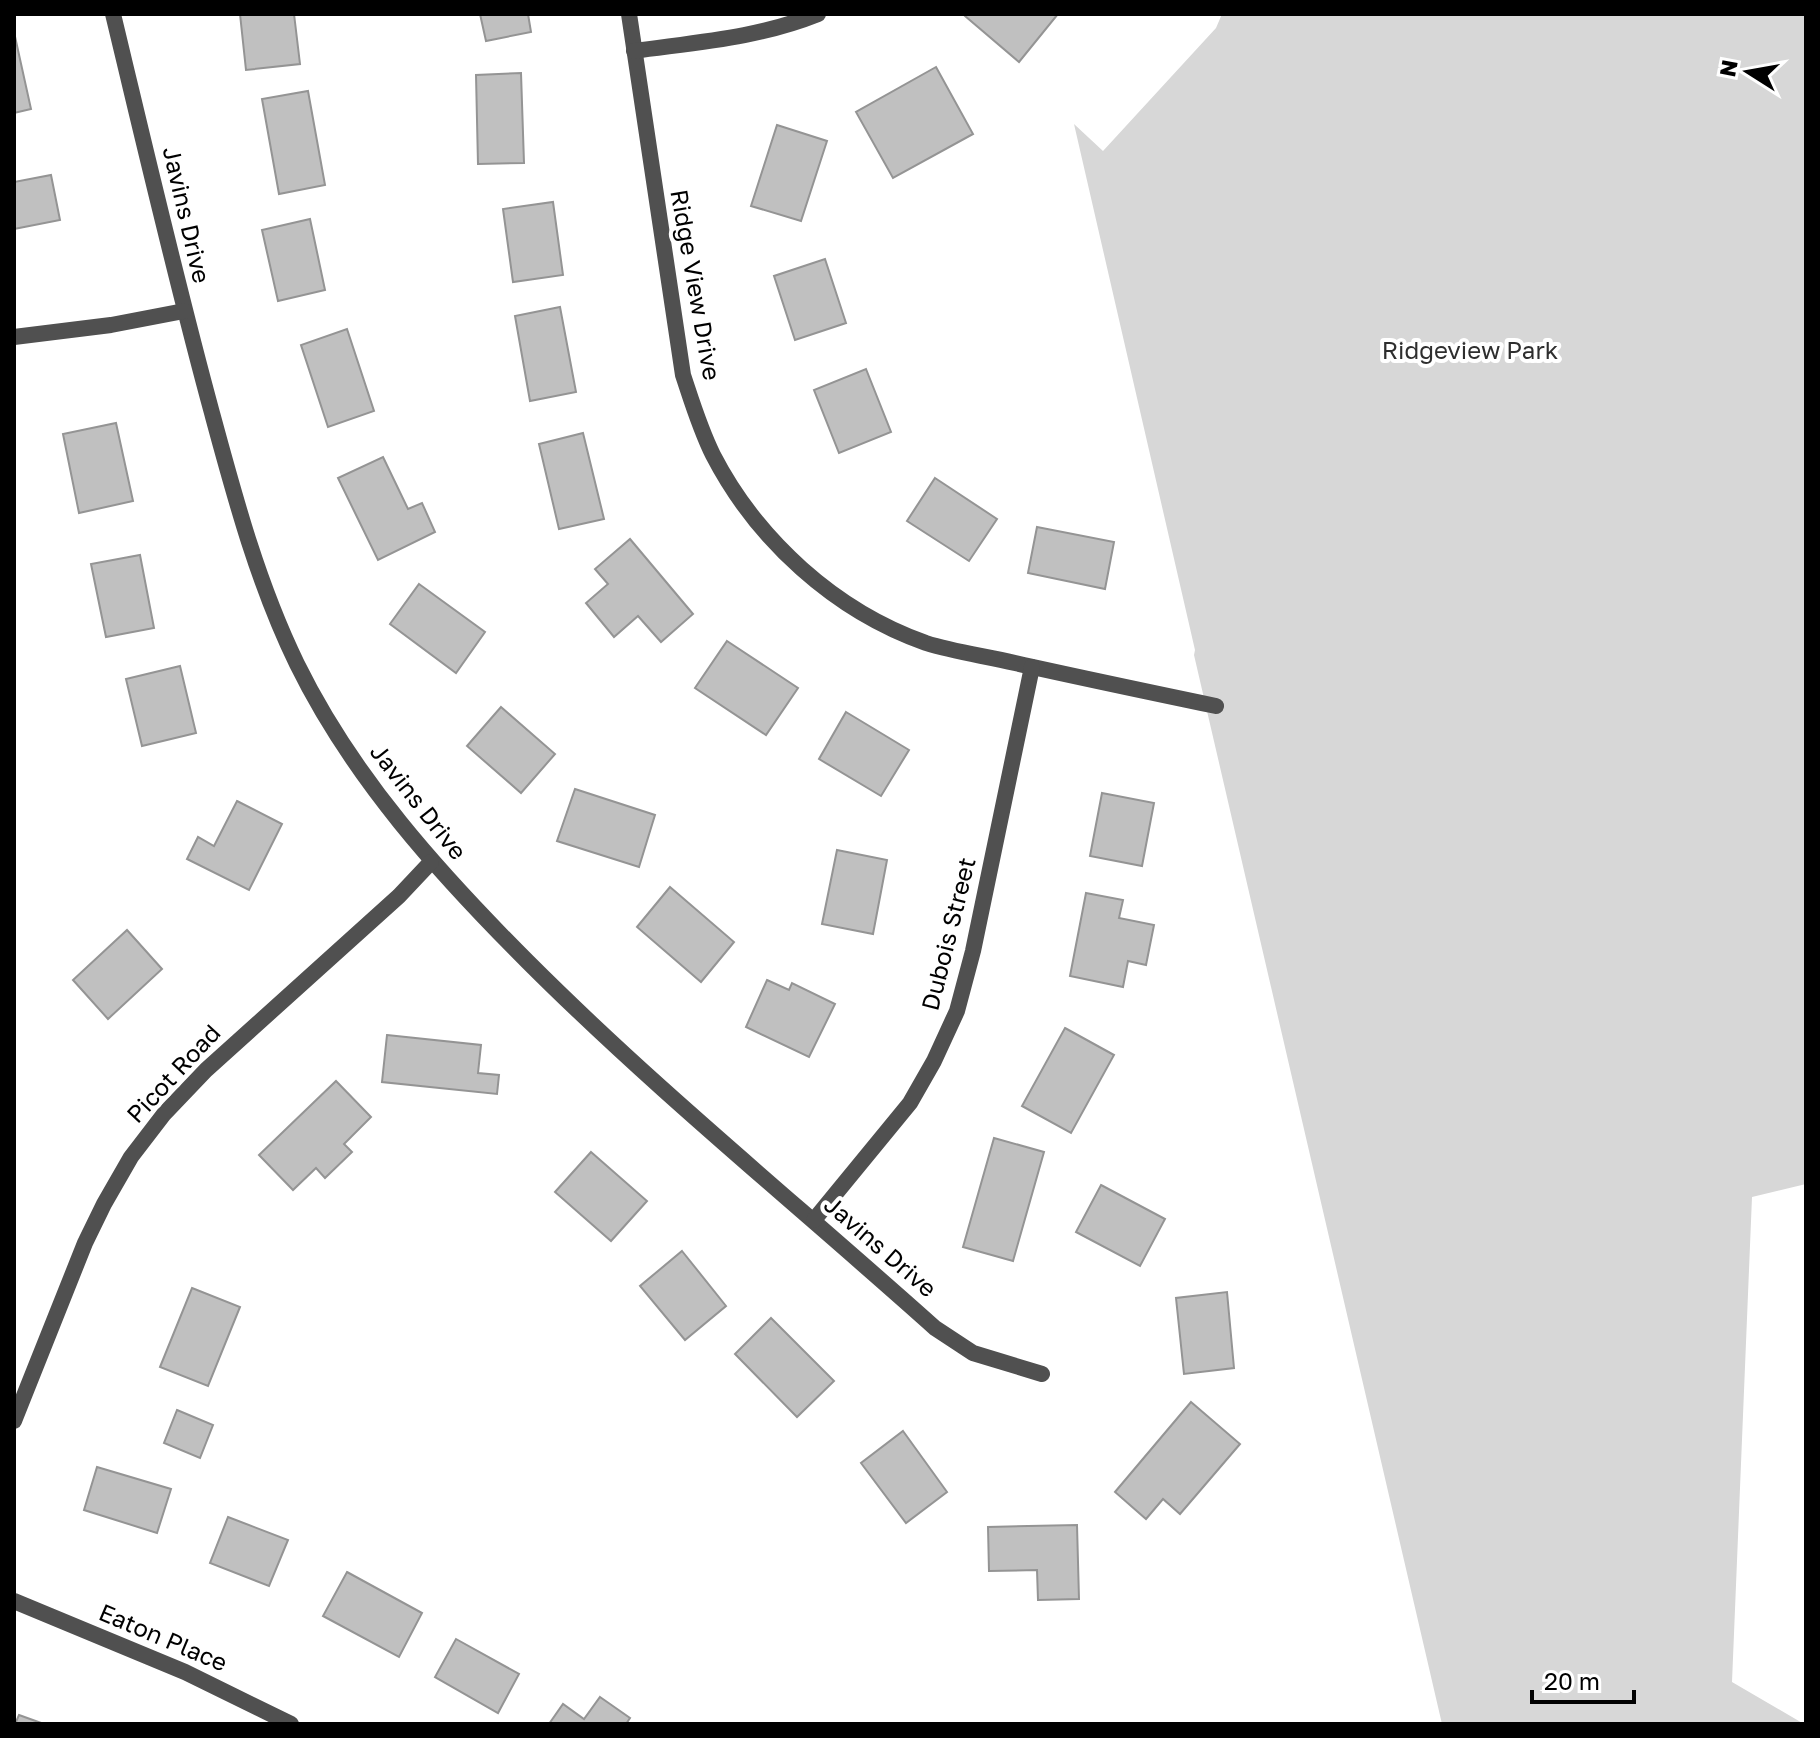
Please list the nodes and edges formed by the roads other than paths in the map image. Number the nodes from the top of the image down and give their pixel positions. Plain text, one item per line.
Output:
1 (113, 14) edge
2 (629, 14) edge
3 (818, 14) edge
4 (634, 51) junction
5 (184, 311) junction
6 (14, 337) edge
7 (1032, 667) junction
8 (1216, 706) dead end
9 (431, 862) junction
10 (814, 1220) junction
11 (1042, 1374) dead end
12 (14, 1421) edge
13 (14, 1601) edge
14 (291, 1724) edge

1 - 5 street, Javins Drive
2 - 4 street, Ridge View Drive
3 - 4 street
4 - 7 street, Ridge View Drive
5 - 6 street
5 - 9 street, Javins Drive
7 - 8 street, Ridge View Drive
7 - 10 street, Dubois Street
9 - 10 street, Javins Drive
9 - 12 street, Picot Road
10 - 11 street, Javins Drive
13 - 14 street, Eaton Place

